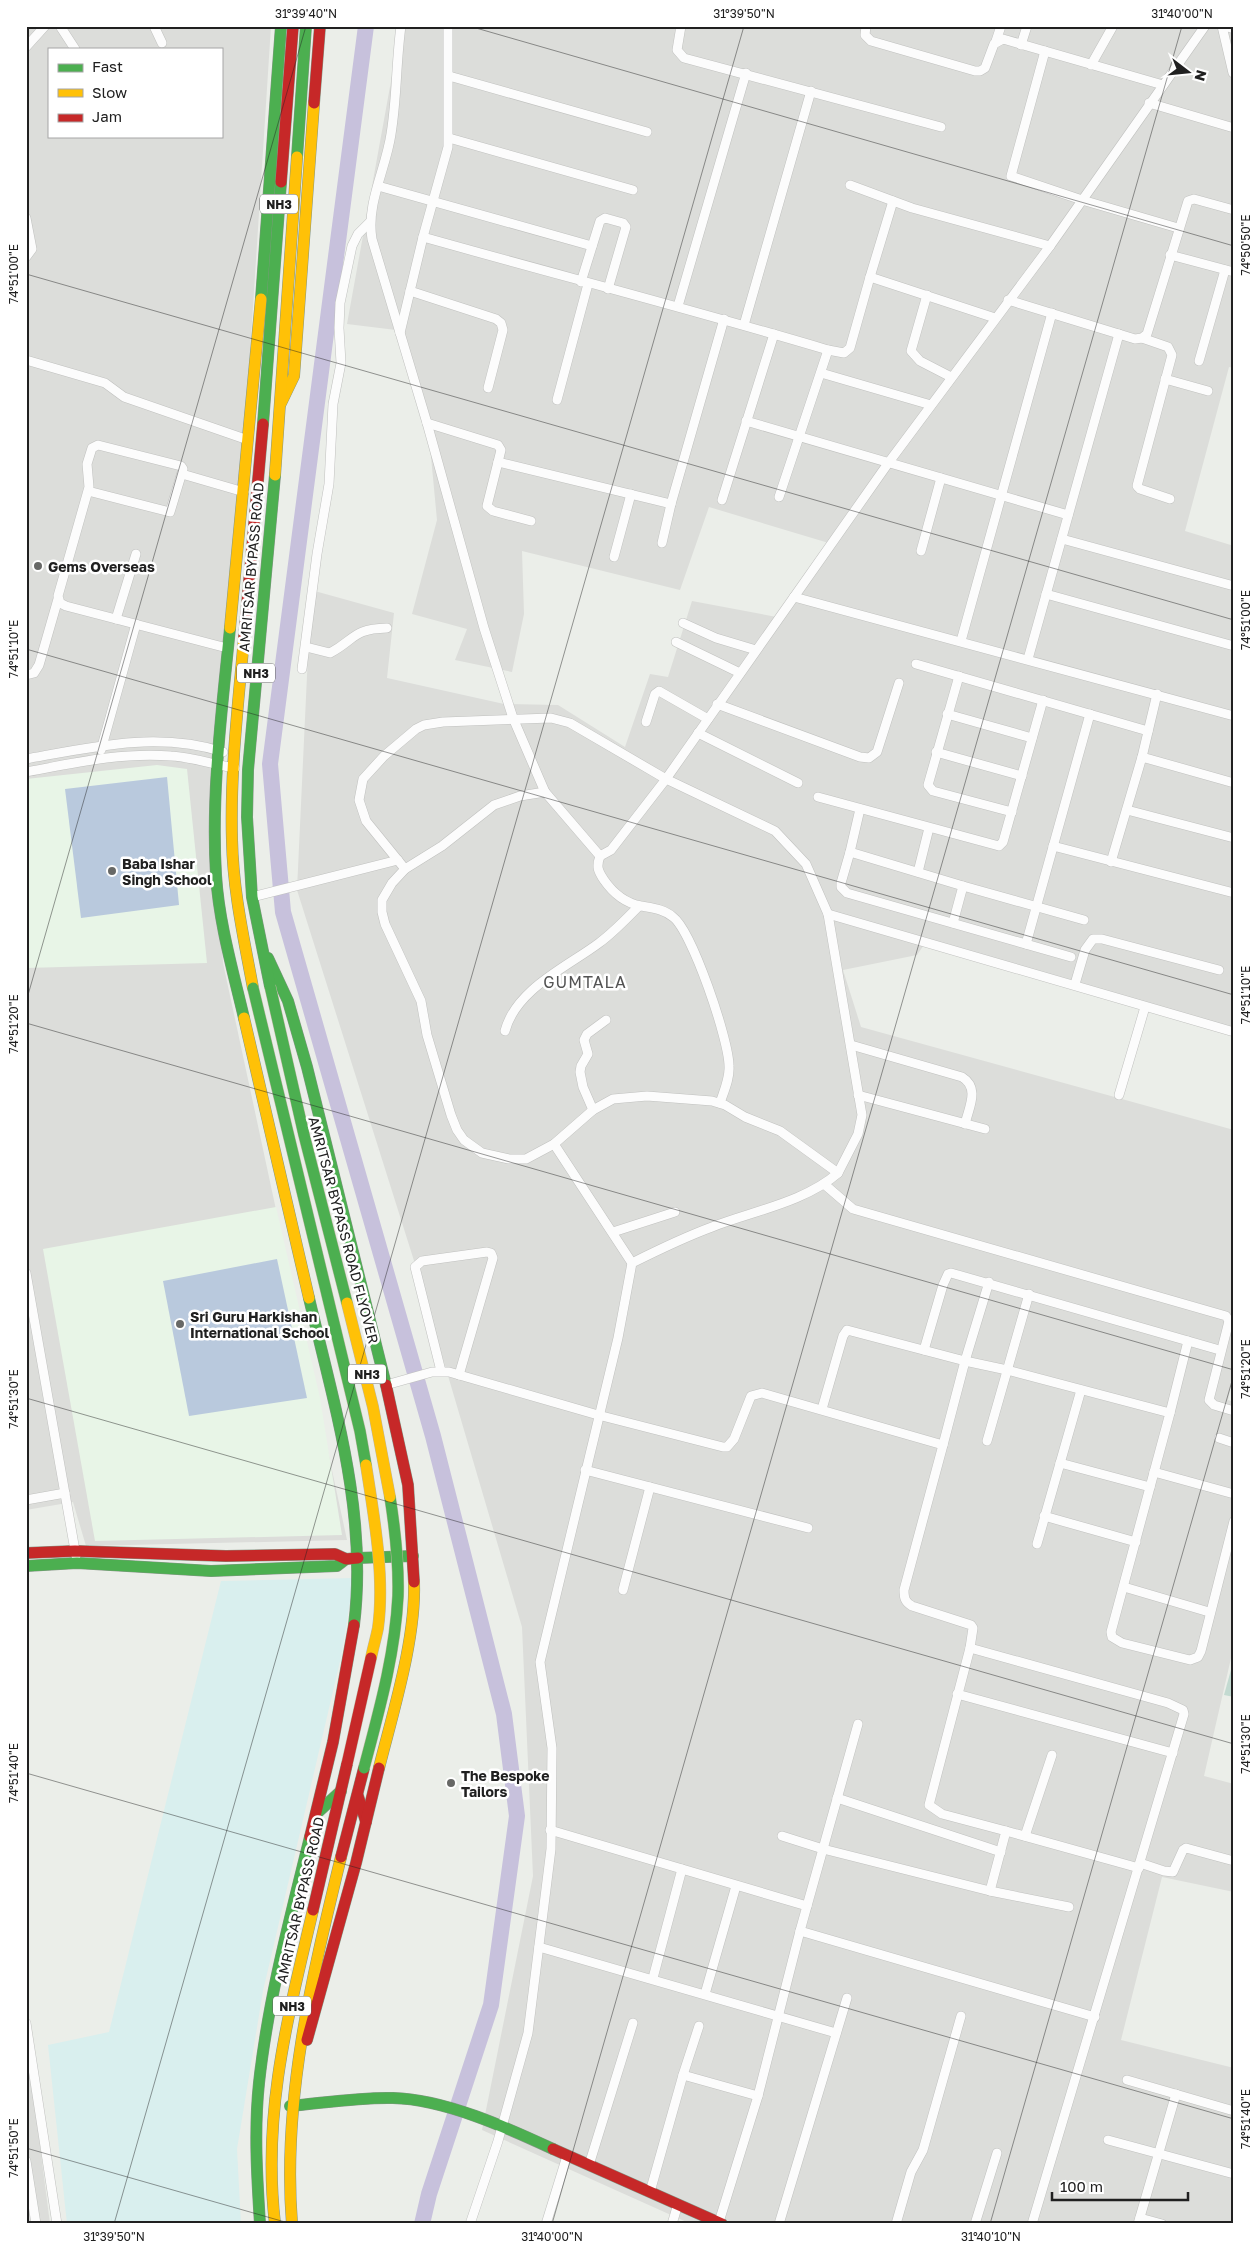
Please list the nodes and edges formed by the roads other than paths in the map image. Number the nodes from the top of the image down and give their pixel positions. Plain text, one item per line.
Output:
1 (45, 26) edge
2 (60, 26) edge
3 (154, 26) edge
4 (281, 26) edge
5 (293, 26) edge
6 (306, 26) edge
7 (320, 26) edge
8 (400, 26) edge
9 (448, 26) edge
10 (681, 26) edge
11 (866, 26) edge
12 (1001, 26) edge
13 (1027, 26) edge
14 (1113, 26) edge
15 (1205, 26) edge
16 (1224, 26) edge
17 (1234, 29) edge
18 (996, 41) junction
19 (162, 43) dead end
20 (1021, 45) junction
21 (26, 47) edge
22 (74, 48) edge
23 (1045, 51) junction
24 (1091, 64) junction
25 (1233, 73) edge
26 (746, 74) junction
27 (449, 76) junction
28 (1163, 85) junction
29 (811, 91) junction
30 (1150, 103) junction
31 (941, 127) dead end
32 (1234, 128) edge
33 (647, 132) dead end
34 (449, 138) junction
35 (850, 185) dead end
36 (378, 186) junction
37 (633, 190) dead end
38 (1082, 200) junction
39 (433, 201) junction
40 (893, 201) junction
41 (1234, 210) edge
42 (26, 218) edge
43 (370, 222) junction
44 (1178, 228) junction
45 (423, 237) junction
46 (592, 246) junction
47 (1050, 246) junction
48 (1170, 255) junction
49 (26, 256) edge
50 (1229, 271) edge
51 (870, 277) junction
52 (585, 283) junction
53 (608, 289) junction
54 (410, 291) junction
55 (927, 295) junction
56 (1008, 300) junction
57 (678, 306) junction
58 (1052, 313) junction
59 (995, 318) junction
60 (724, 319) junction
61 (744, 325) junction
62 (400, 333) junction
63 (774, 334) junction
64 (1119, 334) junction
65 (1142, 338) junction
66 (828, 350) junction
67 (26, 360) edge
68 (1199, 361) dead end
69 (821, 373) junction
70 (951, 377) junction
71 (1166, 379) junction
72 (488, 388) dead end
73 (1208, 391) dead end
74 (557, 400) dead end
75 (931, 405) junction
76 (279, 407) junction
77 (256, 415) junction
78 (746, 422) junction
79 (427, 423) junction
80 (798, 438) junction
81 (248, 440) junction
82 (498, 462) junction
83 (889, 462) junction
84 (182, 474) junction
85 (941, 478) junction
86 (88, 491) junction
87 (244, 492) junction
88 (630, 494) junction
89 (1002, 496) junction
90 (779, 497) dead end
91 (1170, 499) dead end
92 (722, 500) dead end
93 (671, 504) junction
94 (1068, 515) junction
95 (531, 521) dead end
96 (1062, 539) junction
97 (662, 542) dead end
98 (921, 551) dead end
99 (136, 554) dead end
100 (614, 557) dead end
101 (1234, 586) edge
102 (1046, 594) junction
103 (794, 597) junction
104 (58, 600) junction
105 (116, 619) junction
106 (683, 623) dead end
107 (136, 624) junction
108 (388, 628) dead end
109 (961, 641) junction
110 (676, 642) dead end
111 (1234, 646) edge
112 (306, 647) junction
113 (227, 648) junction
114 (756, 650) junction
115 (1028, 659) junction
116 (916, 664) dead end
117 (302, 669) dead end
118 (740, 673) junction
119 (26, 675) edge
120 (959, 676) junction
121 (899, 684) dead end
122 (1157, 694) junction
123 (1043, 700) junction
124 (717, 704) junction
125 (947, 714) junction
126 (1090, 714) junction
127 (1234, 716) edge
128 (513, 718) junction
129 (708, 719) junction
130 (646, 722) dead end
131 (1148, 732) junction
132 (698, 733) junction
133 (1032, 738) junction
134 (102, 745) junction
135 (217, 750) junction
136 (936, 752) junction
137 (234, 756) junction
138 (1142, 756) junction
139 (100, 758) junction
140 (26, 759) edge
141 (216, 764) junction
142 (248, 766) junction
143 (232, 768) junction
144 (26, 772) edge
145 (1022, 776) junction
146 (666, 779) junction
147 (798, 783) dead end
148 (1234, 783) edge
149 (545, 792) junction
150 (818, 796) dead end
151 (860, 809) junction
152 (1127, 810) junction
153 (1012, 812) junction
154 (929, 828) junction
155 (1234, 838) edge
156 (1053, 846) junction
157 (850, 852) junction
158 (600, 856) junction
159 (398, 860) junction
160 (1111, 862) junction
161 (405, 869) junction
162 (918, 872) junction
163 (964, 886) junction
164 (1234, 893) edge
165 (252, 896) junction
166 (1036, 905) junction
167 (639, 906) junction
168 (828, 914) junction
169 (1084, 920) dead end
170 (953, 923) junction
171 (259, 939) junction
172 (243, 941) joint
173 (1026, 944) junction
174 (1071, 957) dead end
175 (1219, 970) dead end
176 (1075, 984) junction
177 (1145, 1007) junction
178 (606, 1020) dead end
179 (505, 1032) dead end
180 (1234, 1032) edge
181 (851, 1045) junction
182 (1119, 1094) dead end
183 (858, 1095) junction
184 (720, 1103) junction
185 (593, 1110) junction
186 (965, 1124) junction
187 (985, 1130) dead end
188 (554, 1144) junction
189 (838, 1173) junction
190 (824, 1184) junction
191 (675, 1212) dead end
192 (613, 1232) junction
193 (632, 1263) junction
194 (26, 1273) edge
195 (989, 1282) junction
196 (1029, 1294) junction
197 (1188, 1341) junction
198 (1216, 1349) dead end
199 (924, 1350) junction
200 (965, 1361) junction
201 (1007, 1370) junction
202 (442, 1371) junction
203 (459, 1375) junction
204 (386, 1385) junction
205 (1081, 1390) junction
206 (822, 1409) junction
207 (1234, 1411) edge
208 (1170, 1413) junction
209 (598, 1415) junction
210 (1218, 1438) dead end
211 (987, 1441) dead end
212 (1234, 1443) edge
213 (943, 1445) junction
214 (1060, 1463) junction
215 (584, 1470) junction
216 (1154, 1472) junction
217 (650, 1487) junction
218 (1150, 1487) junction
219 (65, 1493) junction
220 (1234, 1494) edge
221 (26, 1500) edge
222 (1044, 1516) junction
223 (1234, 1521) edge
224 (808, 1528) dead end
225 (1136, 1542) junction
226 (1037, 1544) dead end
227 (75, 1551) junction
228 (26, 1552) edge
229 (413, 1556) junction
230 (358, 1558) junction
231 (346, 1559) junction
232 (77, 1563) junction
233 (26, 1566) edge
234 (1124, 1587) junction
235 (622, 1590) dead end
236 (1209, 1612) junction
237 (970, 1648) junction
238 (957, 1694) junction
239 (858, 1724) dead end
240 (1173, 1753) junction
241 (1052, 1755) dead end
242 (341, 1791) junction
243 (358, 1794) junction
244 (837, 1798) junction
245 (316, 1814) junction
246 (366, 1822) junction
247 (550, 1830) junction
248 (1006, 1831) junction
249 (782, 1836) dead end
250 (1025, 1836) junction
251 (823, 1849) junction
252 (1002, 1852) junction
253 (1234, 1861) edge
254 (1140, 1866) junction
255 (682, 1868) junction
256 (736, 1886) junction
257 (990, 1891) junction
258 (807, 1906) junction
259 (1069, 1907) dead end
260 (800, 1932) junction
261 (539, 1947) junction
262 (653, 1978) junction
263 (705, 1994) junction
264 (847, 1998) dead end
265 (778, 2016) junction
266 (961, 2016) dead end
267 (1095, 2017) junction
268 (26, 2023) edge
269 (633, 2023) dead end
270 (700, 2026) dead end
271 (836, 2033) junction
272 (29, 2051) edge
273 (295, 2074) junction
274 (683, 2075) junction
275 (1127, 2080) dead end
276 (1176, 2094) junction
277 (758, 2096) junction
278 (290, 2106) junction
279 (1234, 2111) edge
280 (498, 2124) junction
281 (1108, 2140) dead end
282 (997, 2153) dead end
283 (1159, 2154) junction
284 (568, 2156) junction
285 (26, 2161) edge
286 (589, 2165) junction
287 (1234, 2174) edge
288 (650, 2192) junction
289 (678, 2204) junction
290 (1139, 2221) edge
291 (720, 2223) edge
292 (36, 2224) edge
293 (57, 2224) edge
294 (260, 2224) edge
295 (275, 2224) edge
296 (292, 2224) edge
297 (470, 2224) edge
298 (546, 2224) edge
299 (672, 2224) edge
300 (779, 2224) edge
301 (896, 2224) edge
302 (975, 2224) edge
303 (1032, 2224) edge
304 (1162, 2224) edge

1 - 21 street
2 - 22 street
3 - 19 street
4 - 77 main road
5 - 77 main road, NH3
6 - 76 main road, NH3
7 - 76 main road
8 - 36 street
9 - 27 street
10 - 26 street
11 - 18 street
12 - 18 street
13 - 20 street
14 - 24 street
15 - 28 street
16 - 17 street
16 - 25 street
18 - 20 street
20 - 23 street
23 - 24 street
23 - 38 street
24 - 28 street
26 - 29 street
26 - 57 street
27 - 33 street
27 - 34 street
28 - 30 street
29 - 31 street
29 - 61 street
30 - 32 street
30 - 38 street
34 - 37 street
34 - 39 street
35 - 40 street
36 - 39 street
36 - 43 street
38 - 44 street
38 - 47 street
39 - 45 street
39 - 46 street
40 - 47 street
40 - 51 street
41 - 44 street
42 - 49 street
43 - 62 street
43 - 112 street
44 - 48 street
45 - 52 street
45 - 54 street
46 - 52 street
46 - 53 street
47 - 56 street
48 - 50 street
48 - 65 street
50 - 68 street
51 - 55 street
51 - 66 street
52 - 53 street
52 - 74 street
53 - 57 street
54 - 62 street
54 - 72 street
55 - 59 street
55 - 70 street
56 - 58 street
56 - 59 street
57 - 60 street
58 - 64 street
58 - 89 street
59 - 70 street
60 - 61 street
60 - 93 street
61 - 63 street
62 - 79 street
63 - 66 street
63 - 78 street
64 - 65 street
64 - 94 street
65 - 71 street
66 - 69 street
67 - 81 street
69 - 75 street
69 - 80 street
70 - 75 street
71 - 73 street
71 - 91 street
75 - 83 street
76 - 142 main road, AMRITSAR BYPASS ROAD / NH3
77 - 81 main road
77 - 137 main road, AMRITSAR BYPASS ROAD / NH3
78 - 80 street
78 - 92 street
79 - 82 street
79 - 128 street
80 - 83 street
80 - 90 street
81 - 87 main road
82 - 88 street
82 - 95 street
83 - 85 street
83 - 103 street
84 - 86 street
84 - 86 street
84 - 87 street
85 - 89 street
85 - 98 street
86 - 104 street
87 - 113 main road
88 - 93 street
88 - 100 street
89 - 94 street
89 - 109 street
93 - 97 street
94 - 96 street
96 - 101 street
96 - 102 street
99 - 105 street
102 - 111 street
102 - 115 street
103 - 109 street
103 - 114 street
104 - 105 street
104 - 119 street
105 - 107 street
106 - 114 street
107 - 113 street
107 - 134 street
108 - 112 street
109 - 115 street
110 - 118 street
112 - 117 street
113 - 135 main road
114 - 118 street
115 - 122 street
116 - 120 street
118 - 124 street
120 - 123 street
120 - 125 street
121 - 124 street
122 - 127 street
122 - 131 street
123 - 126 street
123 - 133 street
124 - 129 street
125 - 133 street
125 - 136 street
126 - 131 street
126 - 156 street
128 - 146 street
128 - 149 street
128 - 159 street
129 - 130 street
129 - 132 street
131 - 138 street
132 - 146 street
132 - 147 street
133 - 145 street
134 - 135 street
134 - 139 street
134 - 140 street
135 - 137 street
135 - 141 main road
136 - 145 street
136 - 153 street
137 - 142 street
137 - 143 main road, AMRITSAR BYPASS ROAD / NH3
138 - 148 street
138 - 152 street
139 - 141 street
139 - 144 street
141 - 143 street
141 - 230 main road
142 - 143 street
142 - 165 main road, AMRITSAR BYPASS ROAD / NH3
143 - 172 main road, AMRITSAR BYPASS ROAD / NH3
145 - 153 street
146 - 158 street
146 - 168 street
149 - 158 street
149 - 161 street
150 - 151 street
151 - 154 street
151 - 157 street
152 - 155 street
152 - 160 street
153 - 154 street
154 - 162 street
156 - 160 street
156 - 166 street
157 - 162 street
157 - 170 street
158 - 167 street
159 - 161 street
159 - 165 street
160 - 164 street
161 - 188 street
162 - 163 street
163 - 166 street
163 - 170 street
165 - 171 main road, AMRITSAR BYPASS ROAD / NH3
166 - 169 street
166 - 173 street
167 - 179 street
167 - 184 street
168 - 176 street
168 - 181 street
170 - 173 street
171 - 204 main road
171 - 243 main road, AMRITSAR BYPASS ROAD FLYOVER / NH3, bridge
172 - 242 main road, AMRITSAR BYPASS ROAD FLYOVER / NH3, bridge
173 - 174 street
175 - 176 street
176 - 177 street
177 - 180 street
177 - 182 street
178 - 185 street
181 - 183 street
181 - 186 street
183 - 186 street
183 - 189 street
184 - 185 street
184 - 189 street
185 - 188 street
186 - 187 street
188 - 192 street
189 - 190 street
190 - 193 street
190 - 207 street
191 - 192 street
192 - 193 street
193 - 209 street
194 - 219 street
195 - 196 street
195 - 199 street
195 - 200 street
196 - 197 street
196 - 201 street
197 - 198 street
197 - 208 street
199 - 200 street
199 - 206 street
200 - 201 street
200 - 213 street
201 - 205 street
201 - 211 street
202 - 203 street
202 - 203 street
202 - 204 street
203 - 209 street
204 - 229 main road
205 - 208 street
205 - 214 street
206 - 209 street
206 - 213 street
208 - 216 street
209 - 215 street
210 - 212 street
213 - 237 street
214 - 218 street
214 - 222 street
215 - 217 street
215 - 247 street
216 - 218 street
216 - 220 street
217 - 224 street
217 - 235 street
218 - 225 street
219 - 221 street
219 - 227 street
222 - 225 street
222 - 226 street
223 - 236 street
225 - 234 street
227 - 228 main road
227 - 231 main road
227 - 232 street
229 - 230 main road
229 - 246 main road
230 - 231 main road
230 - 245 main road
231 - 232 main road
232 - 233 main road
234 - 236 street
234 - 236 street
237 - 238 street
237 - 240 street
238 - 240 street
238 - 248 street
239 - 244 street
240 - 254 street
241 - 250 street
242 - 245 main road
242 - 295 main road, AMRITSAR BYPASS ROAD / NH3
243 - 246 main road
243 - 273 main road, NH3
244 - 251 street
244 - 252 street
245 - 294 main road
246 - 273 main road
247 - 255 street
247 - 261 street
248 - 250 street
248 - 252 street
249 - 251 street
250 - 254 street
251 - 257 street
251 - 258 street
252 - 257 street
253 - 254 street
254 - 267 street
255 - 256 street
255 - 262 street
256 - 258 street
256 - 263 street
257 - 259 street
258 - 260 street
260 - 265 street
260 - 267 street
261 - 262 street
261 - 280 street
262 - 263 street
263 - 265 street
264 - 271 street
265 - 271 street
265 - 277 street
266 - 301 street
267 - 303 street
268 - 272 street
269 - 286 street
270 - 274 street
271 - 300 street
272 - 293 street
273 - 278 main road, NH3
274 - 277 street
274 - 288 street
275 - 276 street
276 - 279 street
276 - 283 street
277 - 291 street
278 - 280 main road
278 - 296 main road, NH3
280 - 284 main road
280 - 297 street
281 - 283 street
282 - 302 street
283 - 287 street
283 - 290 street
284 - 286 main road
284 - 298 street
285 - 292 street
286 - 288 main road
288 - 289 main road
289 - 291 main road
289 - 299 street
290 - 304 street

